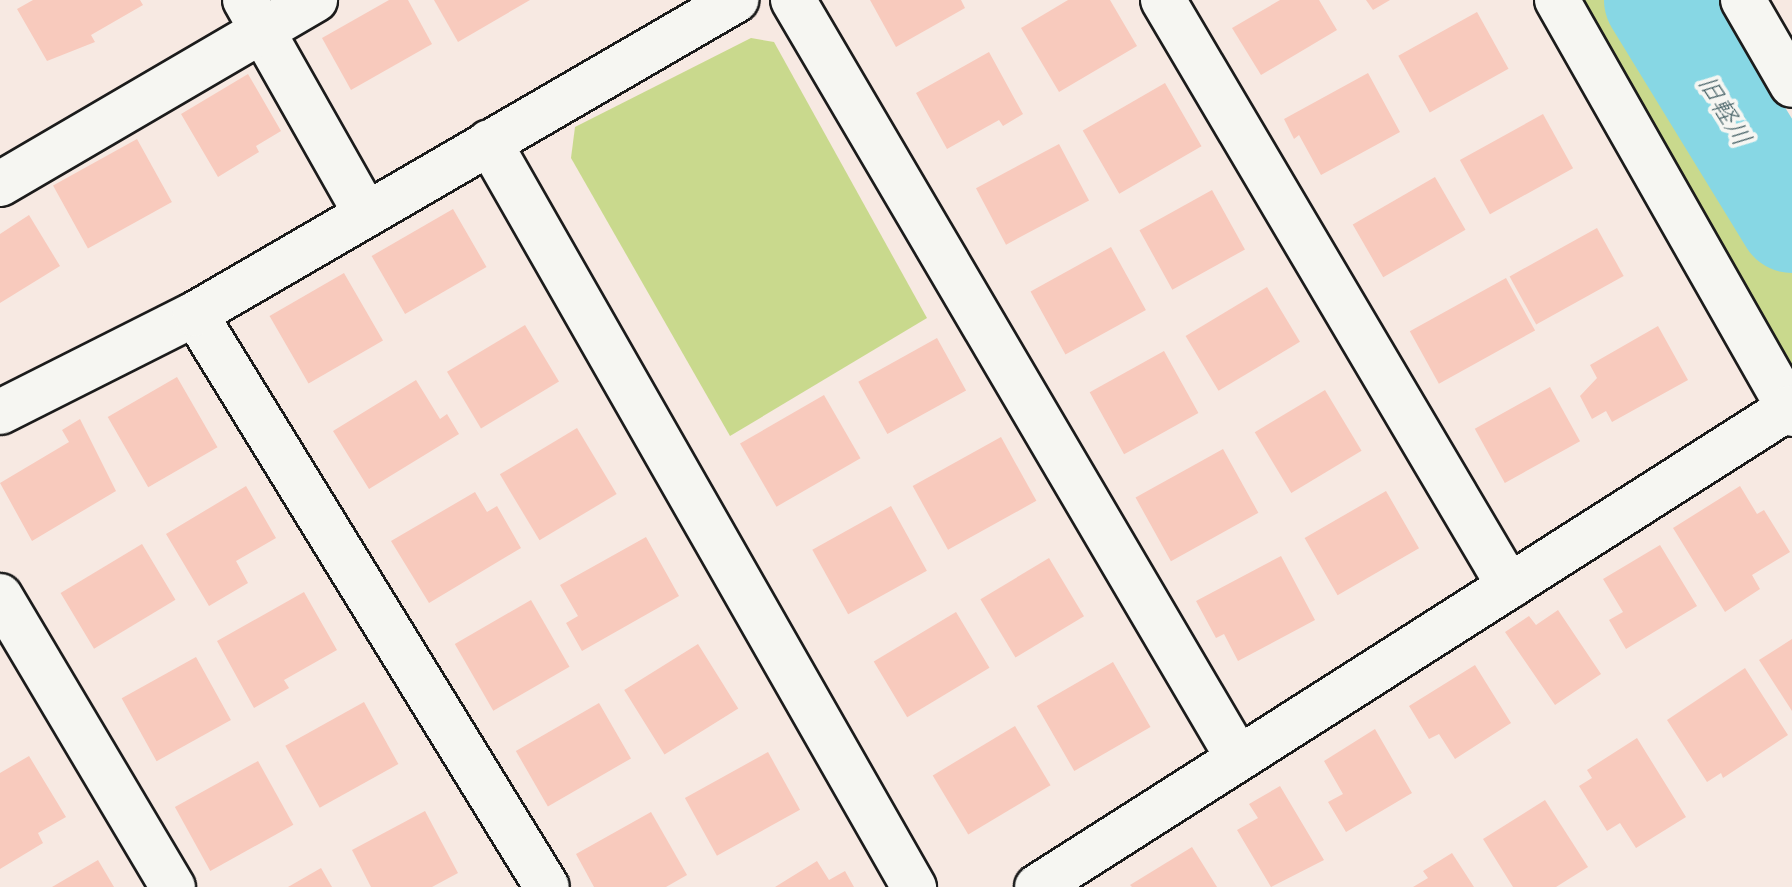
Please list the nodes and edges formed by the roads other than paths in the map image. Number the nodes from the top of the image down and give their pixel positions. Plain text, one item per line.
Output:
1 (315, 0) edge
2 (736, 0) edge
3 (793, 0) edge
4 (1163, 0) edge
5 (1557, 0) edge
6 (1743, 0) edge
7 (254, 15) edge
8 (1792, 85) edge
9 (489, 142) junction
10 (0, 184) edge
11 (365, 212) junction
12 (195, 314) junction
13 (1790, 411) edge
14 (0, 412) edge
15 (1509, 586) junction
16 (0, 596) edge
17 (1238, 758) junction
18 (173, 887) edge
19 (547, 887) edge
20 (914, 887) edge
21 (1037, 887) edge

1 - 7 street
2 - 9 street
3 - 17 street
4 - 15 street
5 - 13 street
6 - 8 street
7 - 10 street
7 - 11 street
9 - 11 street
9 - 20 street
11 - 12 street
12 - 14 street
12 - 19 street
13 - 15 street
15 - 17 street
16 - 18 street
17 - 21 street

